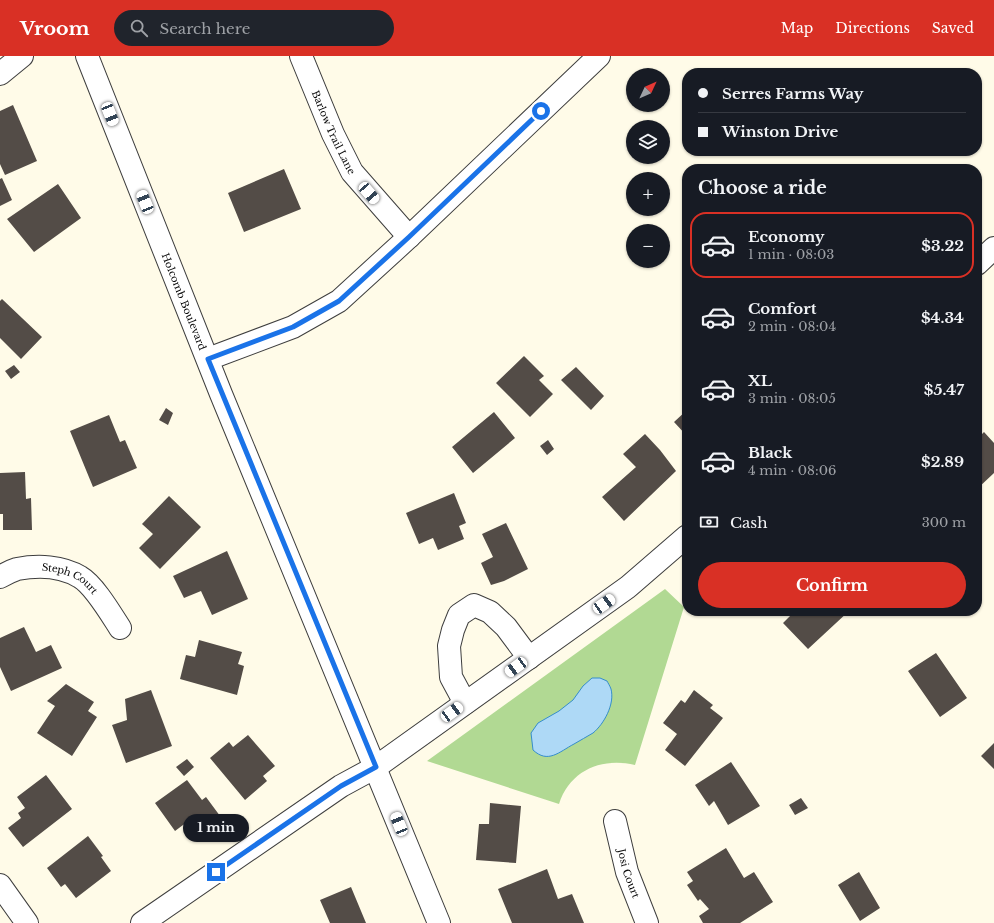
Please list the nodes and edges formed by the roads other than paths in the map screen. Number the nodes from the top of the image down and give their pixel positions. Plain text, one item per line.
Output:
1 (22, 56) edge
2 (87, 56) edge
3 (301, 56) edge
4 (599, 56) edge
5 (0, 74) edge
6 (409, 237) junction
7 (994, 248) edge
8 (982, 259) edge
9 (208, 359) junction
10 (682, 540) edge
11 (0, 577) edge
12 (120, 628) dead end
13 (529, 658) junction
14 (465, 703) junction
15 (376, 767) junction
16 (615, 821) dead end
17 (0, 885) edge
18 (27, 923) edge
19 (142, 923) edge
20 (439, 923) edge
21 (647, 923) edge

1 - 5 street
2 - 9 street, Holcomb Boulevard
3 - 6 street, Barlow Trail Lane
4 - 6 street
6 - 9 street
7 - 8 street
9 - 15 street, Holcomb Boulevard
10 - 13 street
11 - 12 street, Steph Court
13 - 14 street
13 - 14 street
14 - 15 street
15 - 19 street
15 - 20 street, Holcomb Boulevard
16 - 21 street, Josi Court
17 - 18 street

